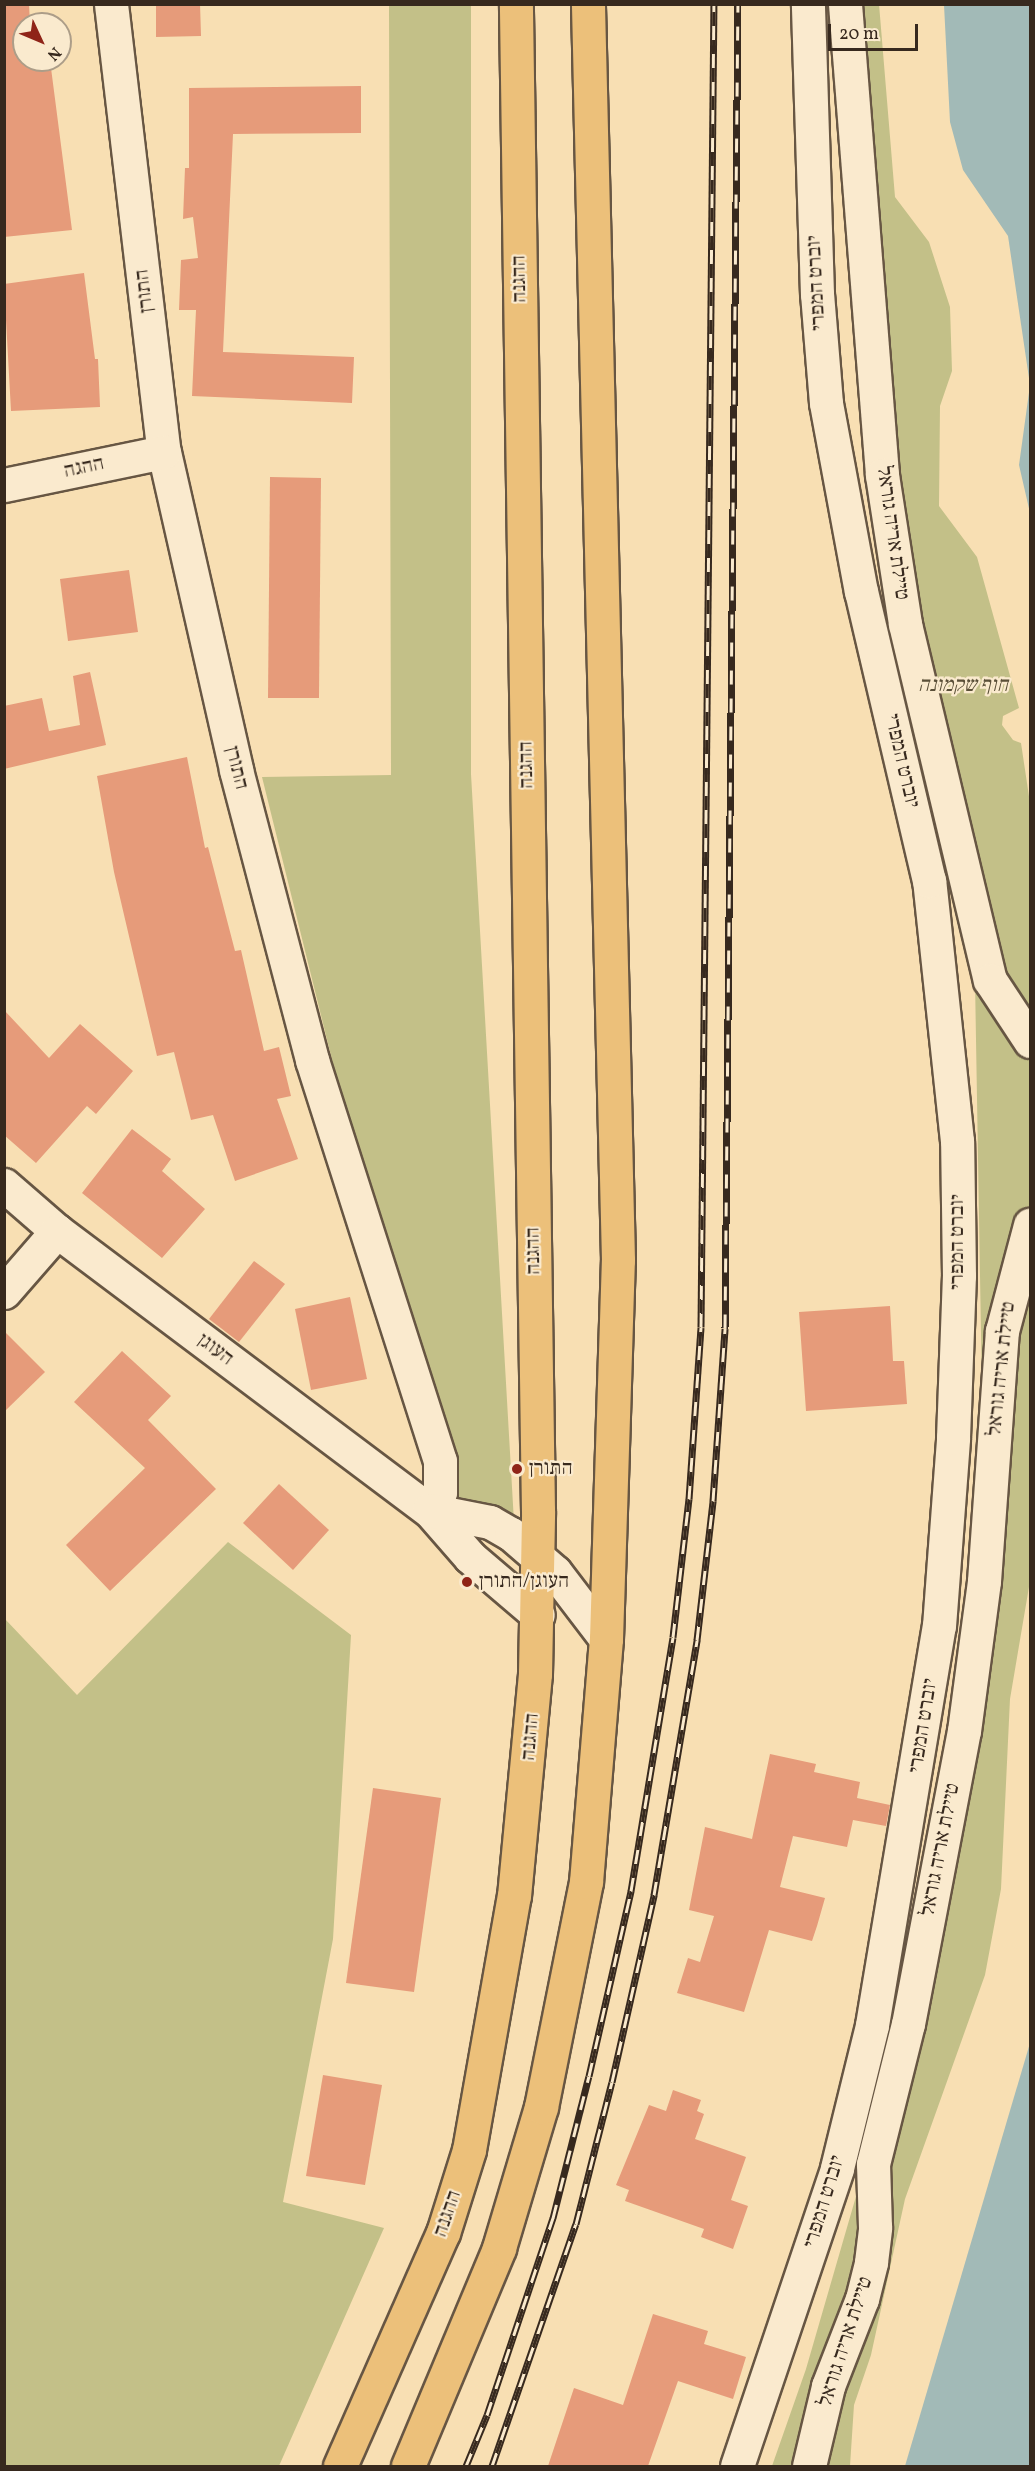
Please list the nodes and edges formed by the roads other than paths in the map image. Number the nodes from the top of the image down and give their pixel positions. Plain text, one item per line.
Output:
1 (111, 4) edge
2 (516, 4) edge
3 (588, 4) edge
4 (808, 4) edge
5 (845, 4) edge
6 (164, 452) junction
7 (4, 485) edge
8 (1030, 1041) edge
9 (4, 1185) edge
10 (1030, 1225) edge
11 (57, 1231) junction
12 (4, 1292) edge
13 (429, 1510) junction
14 (538, 1556) junction
15 (538, 1616) junction
16 (606, 1639) junction
17 (340, 2466) edge
18 (408, 2466) edge
19 (737, 2466) edge
20 (809, 2466) edge

1 - 6 street, התורן
2 - 14 highway, ההגנה
3 - 16 highway
4 - 19 street, יוברט המפרי
5 - 8 street, טיילת אריה גוראל
6 - 7 street, ההגה
6 - 13 street, התורן
9 - 11 street, העוגן
10 - 20 street, טיילת אריה גוראל
11 - 12 street
11 - 13 street, העוגן
13 - 14 street, העוגן
13 - 15 street, העוגן
14 - 15 highway, ההגנה
14 - 16 street, העוגן
15 - 17 highway, ההגנה
16 - 18 highway

